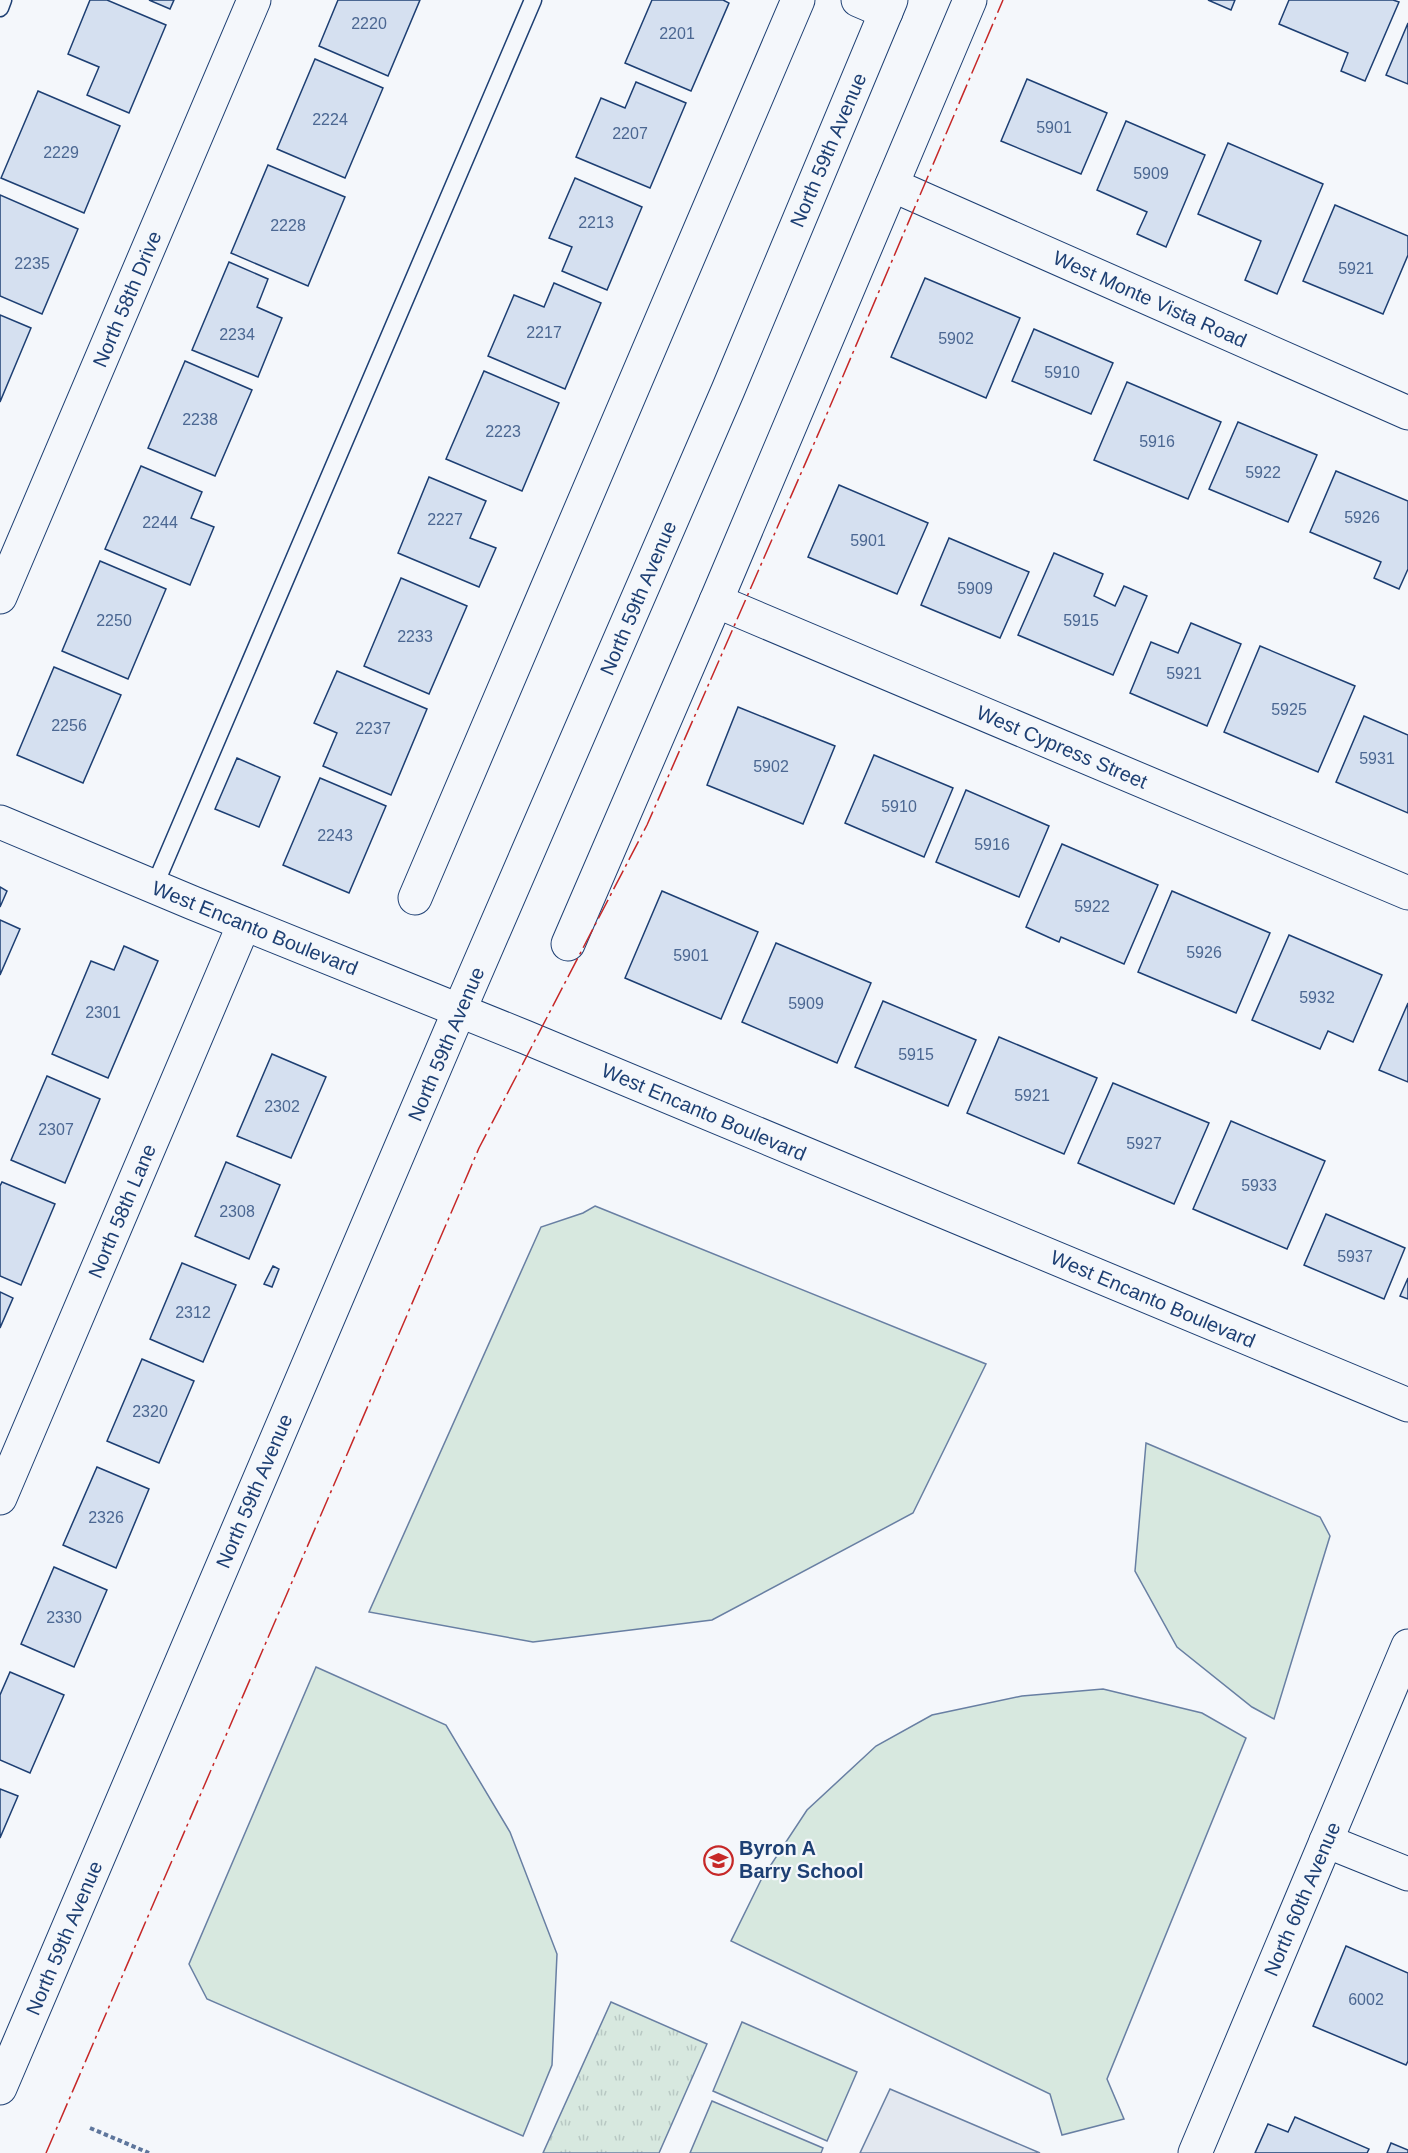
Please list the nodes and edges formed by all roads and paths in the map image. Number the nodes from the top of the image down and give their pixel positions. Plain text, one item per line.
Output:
1 (3, 0) edge
2 (254, 0) edge
3 (532, 0) edge
4 (798, 0) edge
5 (970, 0) edge
6 (879, 4) edge
7 (0, 8) edge
8 (892, 185) junction
9 (1408, 413) edge
10 (0, 597) edge
11 (716, 601) junction
12 (0, 822) edge
13 (154, 887) junction
14 (1408, 893) edge
15 (415, 898) dead end
16 (244, 924) junction
17 (568, 944) dead end
18 (459, 1011) junction
19 (1408, 1405) edge
20 (0, 1498) edge
21 (1408, 1646) edge
22 (1326, 1840) junction
23 (1408, 1874) edge
24 (0, 2088) edge
25 (90, 2128) dead end
26 (149, 2153) edge
27 (1195, 2153) edge

1 - 7 lane
2 - 10 street, North 58th Drive
3 - 13 lane
4 - 15 street
5 - 8 street
6 - 18 street, North 59th Avenue
8 - 9 street, West Monte Vista Road
8 - 11 street
11 - 14 street, West Cypress Street
11 - 17 street
12 - 13 street, West Encanto Boulevard
13 - 16 street, West Encanto Boulevard
16 - 18 street, West Encanto Boulevard
16 - 20 street, North 58th Lane
18 - 19 street, West Encanto Boulevard
18 - 24 street, North 59th Avenue
21 - 22 street, North 60th Avenue
22 - 23 street
22 - 27 street, North 60th Avenue
25 - 26 path

